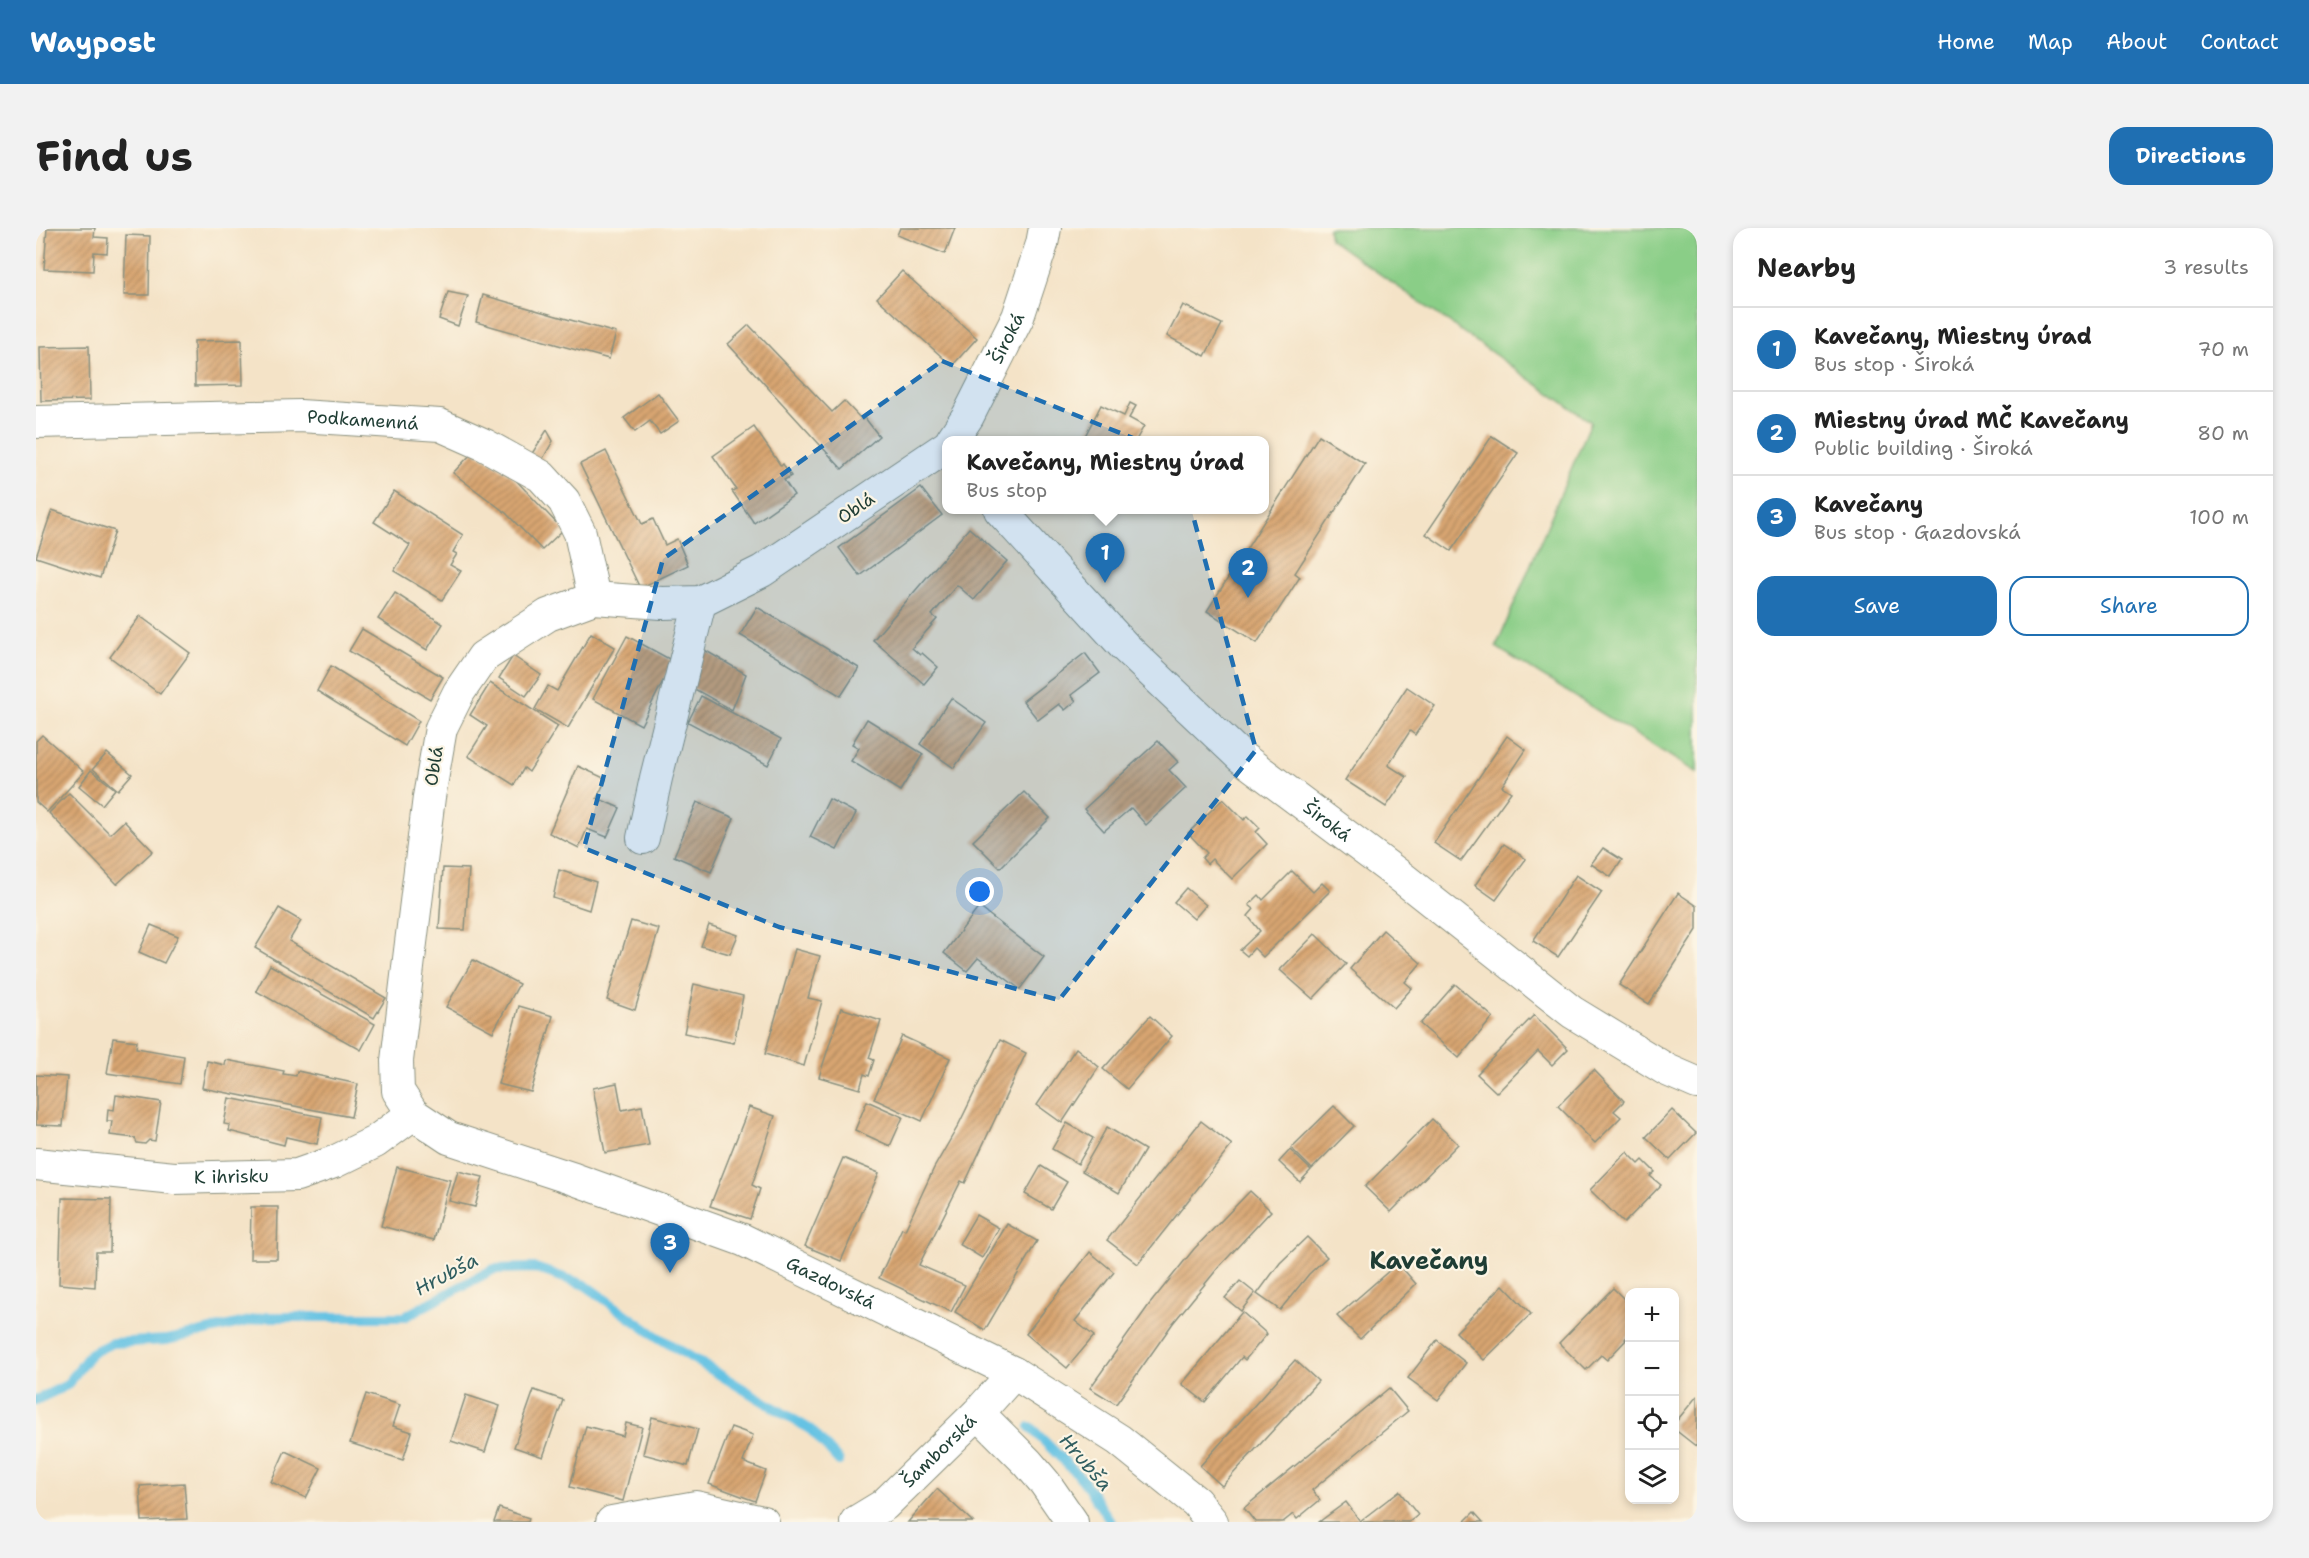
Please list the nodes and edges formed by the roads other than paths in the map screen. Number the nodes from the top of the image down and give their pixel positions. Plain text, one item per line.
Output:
1 (1045, 228) edge
2 (36, 422) edge
3 (955, 436) edge
4 (942, 450) edge
5 (1004, 514) edge
6 (594, 598) junction
7 (700, 602) junction
8 (643, 838) dead end
9 (1697, 1083) edge
10 (413, 1114) junction
11 (36, 1164) edge
12 (1014, 1372) junction
13 (978, 1413) junction
14 (612, 1522) edge
15 (763, 1522) edge
16 (856, 1522) edge
17 (1072, 1522) edge
18 (1212, 1522) edge

1 - 3 street, Široká
2 - 6 street, Podkamenná
4 - 7 street, Oblá
5 - 9 street, Široká
6 - 7 street, Oblá
6 - 10 street, Oblá
7 - 8 street
10 - 11 street, K ihrisku
10 - 12 street, Gazdovská
12 - 13 street, Šamborská
12 - 18 street, Gazdovská
13 - 16 street, Šamborská
13 - 17 street
14 - 15 street

